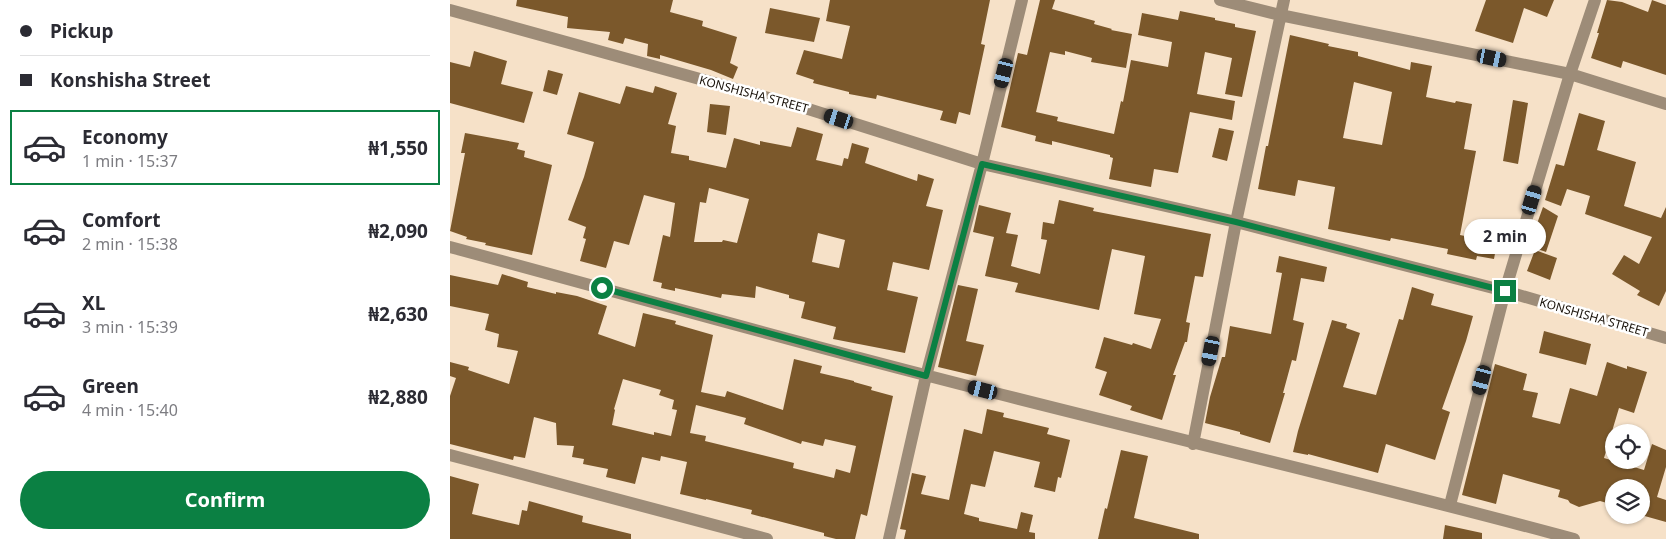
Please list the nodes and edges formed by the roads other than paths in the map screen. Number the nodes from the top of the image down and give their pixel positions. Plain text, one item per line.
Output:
1 (1022, 0) edge
2 (1220, 0) edge
3 (1284, 0) edge
4 (1595, 0) edge
5 (450, 10) edge
6 (1280, 15) junction
7 (1570, 74) junction
8 (1666, 104) edge
9 (982, 164) junction
10 (1236, 222) junction
11 (450, 247) edge
12 (1505, 291) junction
13 (1666, 338) edge
14 (926, 376) junction
15 (1193, 444) junction
16 (450, 455) edge
17 (1450, 505) junction
18 (766, 539) edge
19 (888, 539) edge
20 (1574, 539) edge

1 - 9 street
2 - 6 street
3 - 6 street
4 - 7 street
5 - 9 street, KONSHISHA STREET
6 - 7 street
6 - 10 street
7 - 8 street
7 - 12 street
9 - 10 street, KONSHISHA STREET
9 - 14 street
10 - 12 street, KONSHISHA STREET
10 - 15 street
11 - 14 street
12 - 13 street, KONSHISHA STREET
12 - 17 street
14 - 15 street
14 - 19 street
15 - 17 street
16 - 18 street
17 - 20 street

